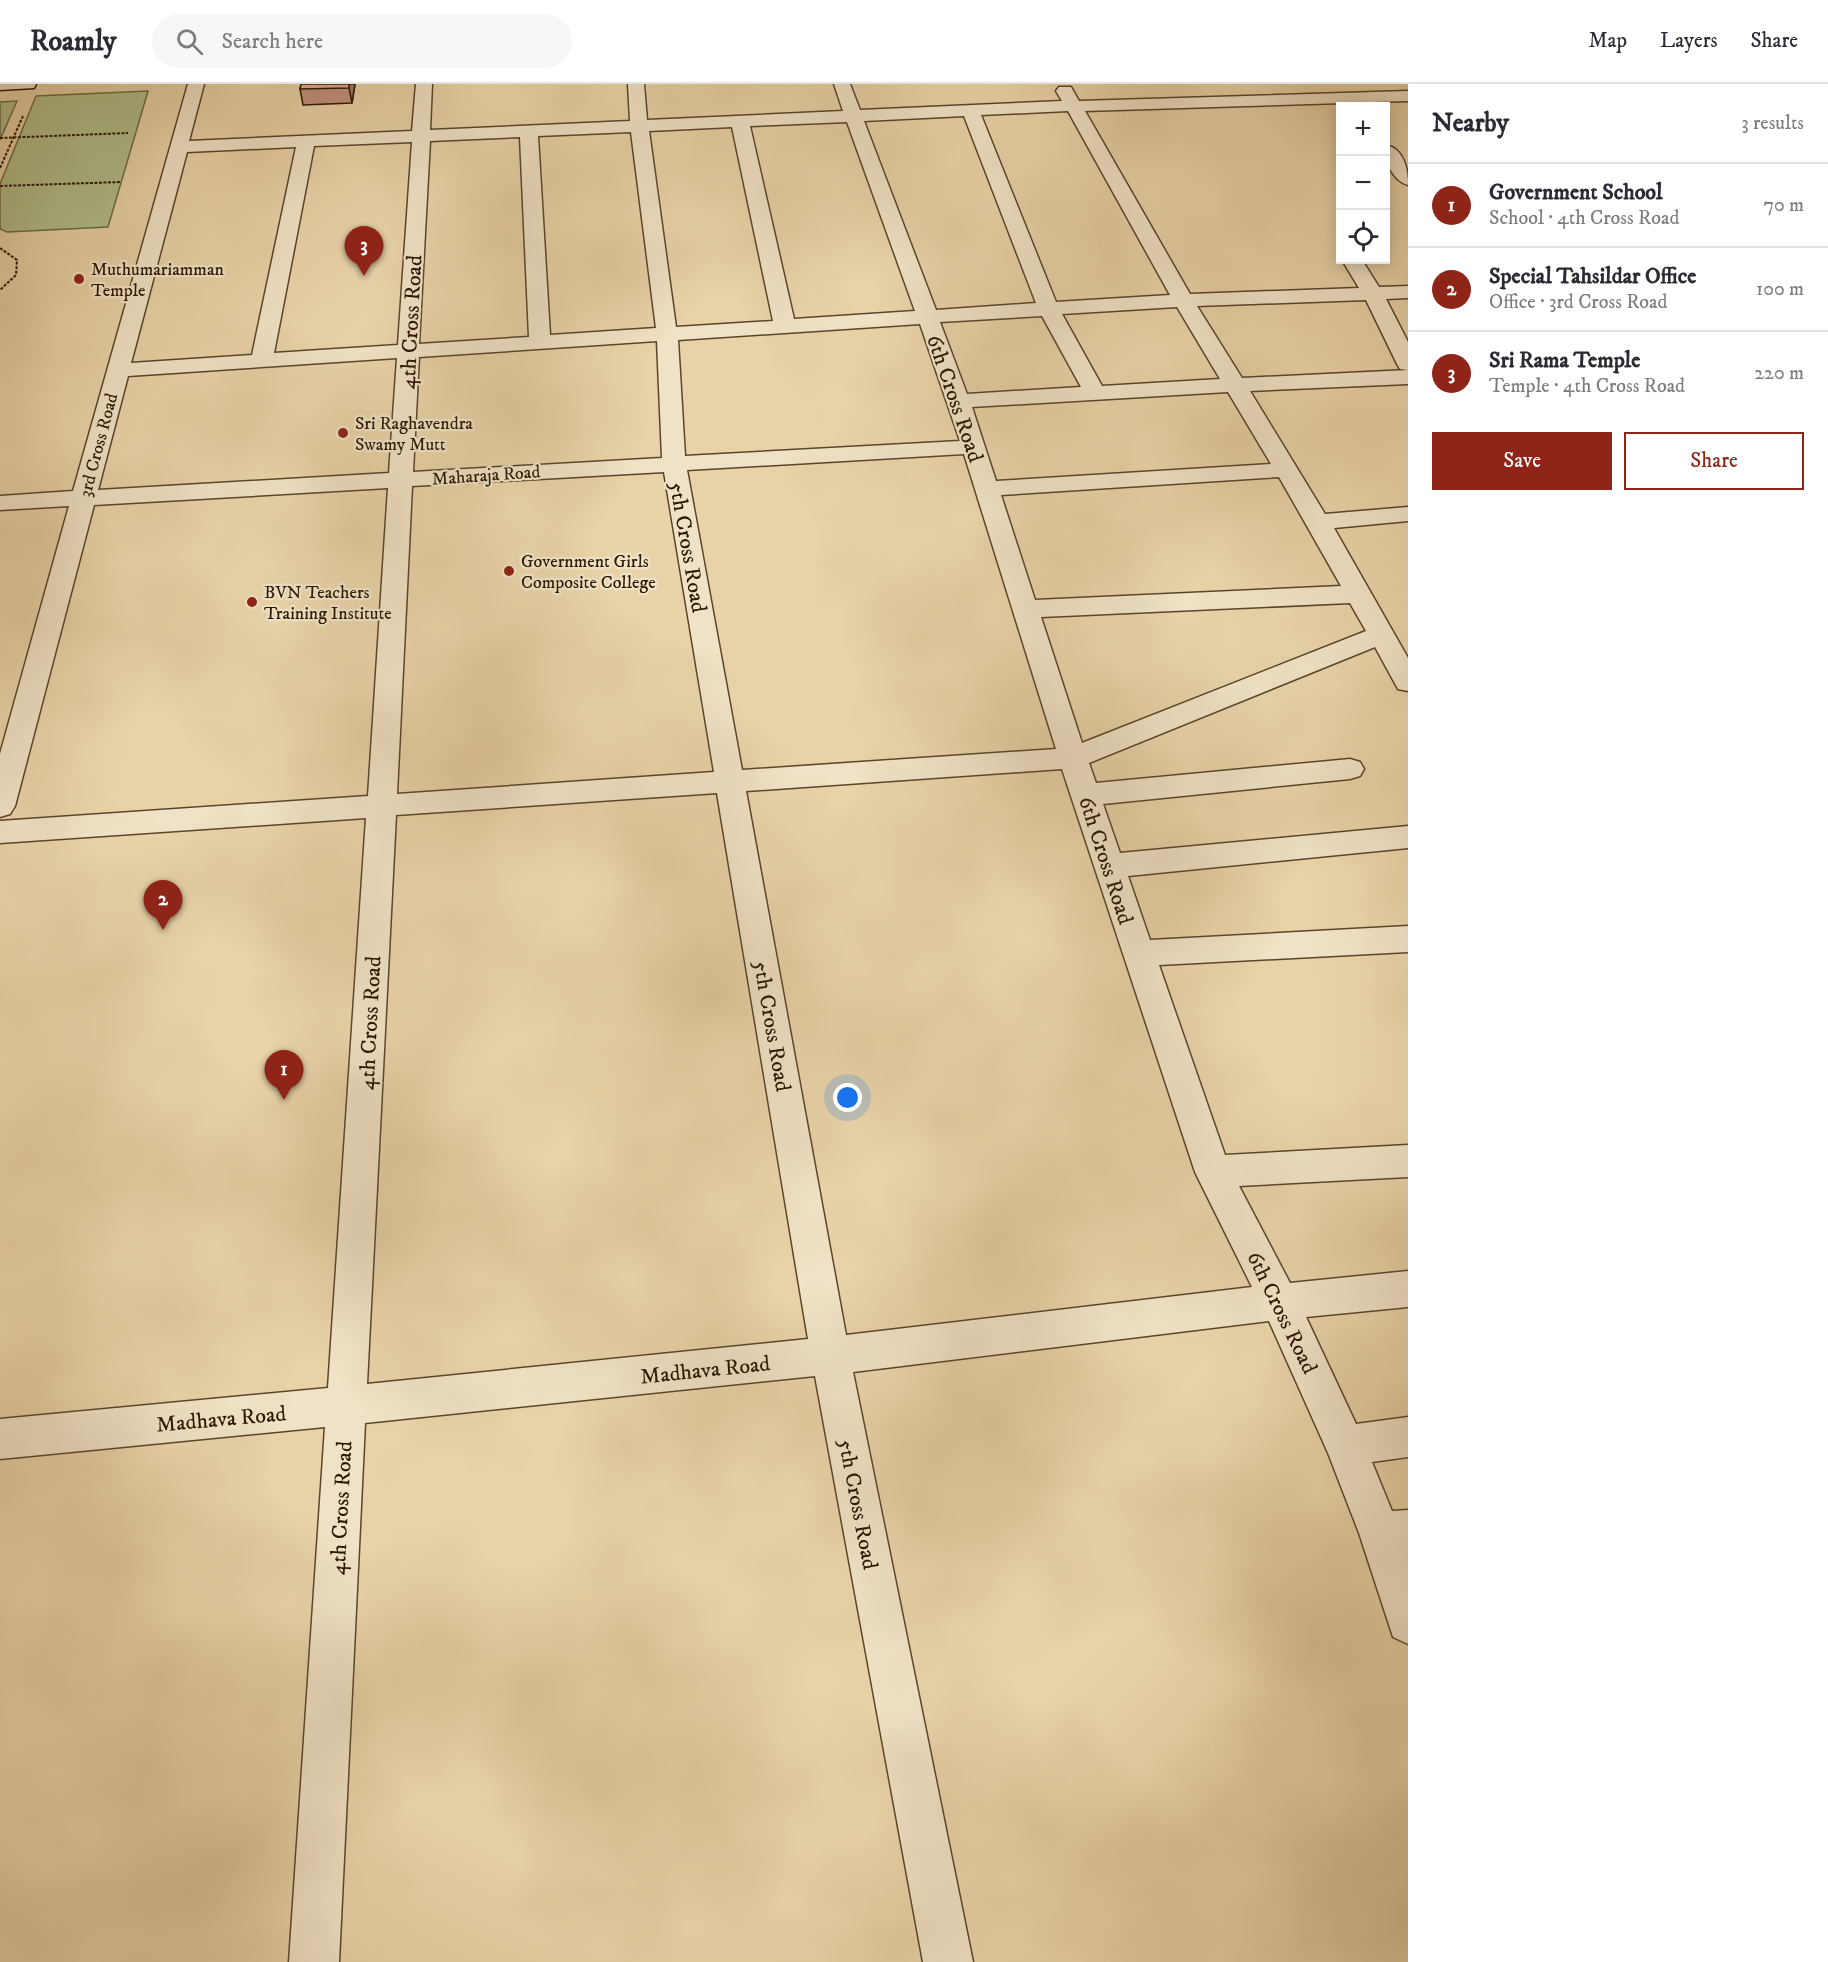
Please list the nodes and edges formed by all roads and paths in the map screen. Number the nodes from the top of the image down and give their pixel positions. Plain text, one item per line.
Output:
1 (28, 84) edge
2 (196, 84) edge
3 (424, 84) edge
4 (636, 84) edge
5 (842, 84) edge
6 (1061, 84) edge
7 (0, 85) edge
8 (1343, 96) edge
9 (1408, 96) edge
10 (1073, 106) junction
11 (25, 111) dead end
12 (971, 111) junction
13 (853, 116) junction
14 (740, 122) junction
15 (639, 126) junction
16 (529, 132) junction
17 (128, 133) dead end
18 (13, 137) junction
19 (421, 137) junction
20 (0, 138) edge
21 (306, 142) junction
22 (179, 147) junction
23 (1390, 155) edge
24 (0, 168) edge
25 (1406, 174) edge
26 (121, 182) dead end
27 (0, 186) edge
28 (0, 248) edge
29 (1354, 264) edge
30 (0, 290) edge
31 (1408, 292) edge
32 (1372, 293) junction
33 (1183, 300) junction
34 (1048, 308) junction
35 (927, 317) junction
36 (785, 327) junction
37 (668, 335) junction
38 (540, 343) junction
39 (408, 351) junction
40 (262, 360) junction
41 (1408, 364) edge
42 (118, 370) junction
43 (1408, 377) edge
44 (1234, 385) junction
45 (1095, 393) junction
46 (959, 401) junction
47 (972, 447) junction
48 (674, 464) junction
49 (1287, 470) junction
50 (400, 481) junction
51 (987, 489) junction
52 (84, 497) junction
53 (0, 503) edge
54 (1408, 514) edge
55 (1318, 522) junction
56 (1358, 594) junction
57 (1025, 609) junction
58 (1381, 635) junction
59 (1408, 682) edge
60 (1073, 758) junction
61 (1350, 769) dead end
62 (730, 781) junction
63 (1086, 795) junction
64 (0, 806) edge
65 (381, 806) junction
66 (0, 832) edge
67 (1408, 837) edge
68 (1109, 866) junction
69 (1408, 939) edge
70 (1139, 953) junction
71 (1408, 1161) edge
72 (1213, 1172) junction
73 (1408, 1289) edge
74 (1279, 1301) junction
75 (830, 1355) junction
76 (346, 1406) junction
77 (1408, 1437) edge
78 (0, 1439) edge
79 (1345, 1445) junction
80 (1394, 1532) edge
81 (1408, 1622) edge
82 (314, 1962) edge
83 (948, 1962) edge

1 - 7 street
2 - 22 street, 3rd Cross Road
3 - 19 street, 4th Cross Road
4 - 15 street, 5th Cross Road
5 - 13 street, 6th Cross Road
6 - 10 street
8 - 9 street
8 - 10 street
10 - 12 street
10 - 33 street
11 - 18 path
12 - 13 street
12 - 34 street
13 - 14 street
13 - 35 street, 6th Cross Road
14 - 15 street
14 - 36 street
15 - 16 street
15 - 37 street, 5th Cross Road
16 - 19 street
16 - 38 street
17 - 18 path
18 - 20 path
18 - 24 path
19 - 21 street
19 - 39 street, 4th Cross Road
21 - 22 street
21 - 40 street
22 - 42 street, 3rd Cross Road
23 - 25 street
26 - 27 path
28 - 30 path
29 - 32 street
31 - 32 street
32 - 33 street
32 - 41 street
33 - 34 street
33 - 44 street
34 - 35 street
34 - 45 street
35 - 36 street
35 - 46 street, 6th Cross Road
36 - 37 street
37 - 38 street
37 - 48 street, 5th Cross Road
38 - 39 street
39 - 40 street
39 - 50 street, 4th Cross Road
40 - 42 street
42 - 52 street, 3rd Cross Road
43 - 44 street
44 - 45 street
44 - 49 street
45 - 46 street
46 - 47 street, 6th Cross Road
47 - 48 street, Maharaja Road
47 - 51 street, 6th Cross Road
48 - 50 street, Maharaja Road
48 - 62 street, 5th Cross Road
49 - 51 street
49 - 55 street
50 - 52 street, Maharaja Road
50 - 65 street, 4th Cross Road
51 - 57 street, 6th Cross Road
52 - 53 street, Maharaja Road
52 - 64 street, 3rd Cross Road
54 - 55 street
55 - 56 street
56 - 57 street
56 - 58 street
57 - 60 street, 6th Cross Road
58 - 59 street
58 - 60 street
60 - 62 street
60 - 63 street, 6th Cross Road
61 - 63 street
62 - 65 street
62 - 75 street, 5th Cross Road
63 - 68 street, 6th Cross Road
65 - 66 street
65 - 76 street, 4th Cross Road
67 - 68 street
68 - 70 street, 6th Cross Road
69 - 70 street
70 - 72 street, 6th Cross Road
71 - 72 street
72 - 74 street, 6th Cross Road
73 - 74 street, Madhava Road
74 - 75 street, Madhava Road
74 - 79 street, 6th Cross Road
75 - 76 street, Madhava Road
75 - 83 street, 5th Cross Road
76 - 78 street, Madhava Road
76 - 82 street, 4th Cross Road
77 - 79 street
79 - 80 street, 6th Cross Road
80 - 81 street, 6th Cross Road

